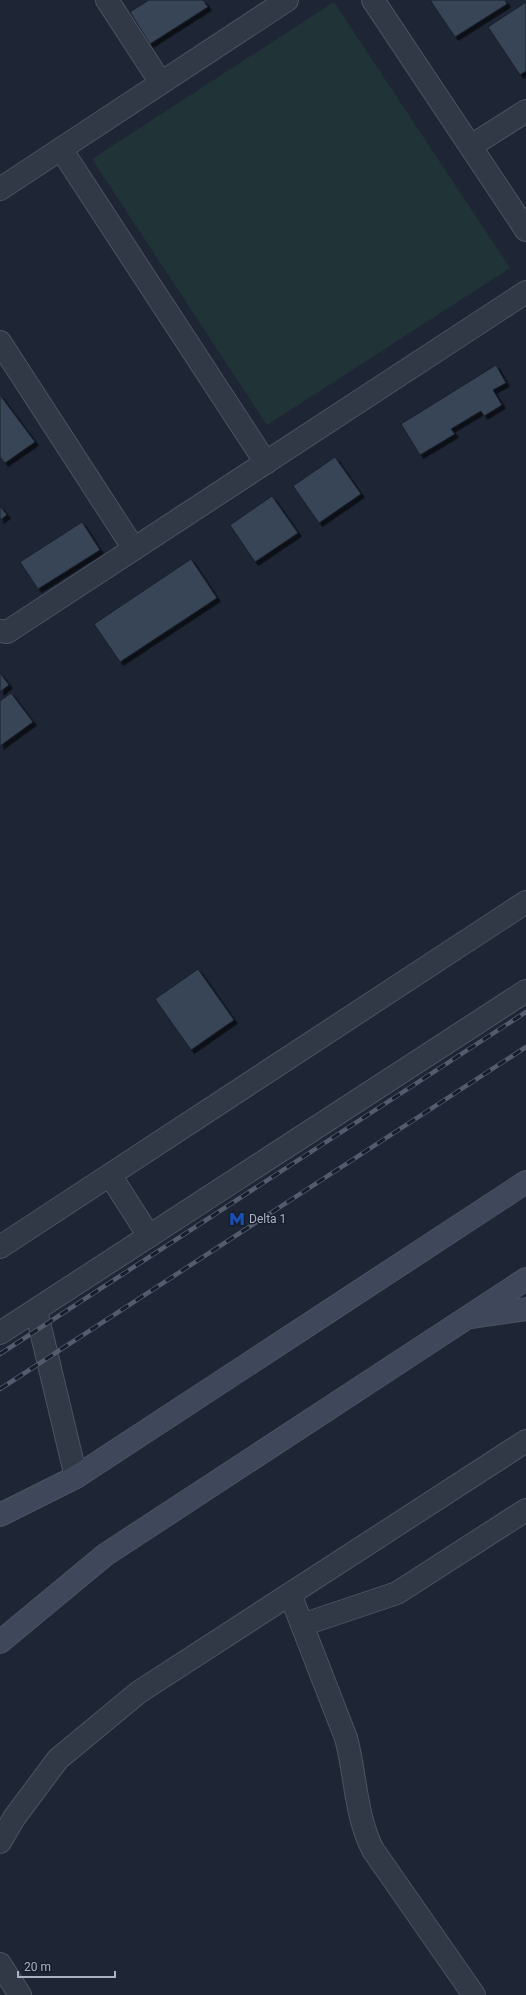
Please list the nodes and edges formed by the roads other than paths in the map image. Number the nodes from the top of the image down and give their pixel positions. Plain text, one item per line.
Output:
1 (107, 0) edge
2 (287, 0) edge
3 (373, 0) edge
4 (161, 83) junction
5 (526, 111) edge
6 (471, 146) junction
7 (61, 149) junction
8 (0, 189) edge
9 (526, 230) edge
10 (526, 292) edge
11 (0, 342) edge
12 (266, 463) junction
13 (134, 549) junction
14 (0, 631) edge
15 (526, 902) edge
16 (526, 991) edge
17 (110, 1175) junction
18 (526, 1182) edge
19 (149, 1236) junction
20 (0, 1247) edge
21 (526, 1278) edge
22 (526, 1309) edge
23 (36, 1310) junction
24 (465, 1318) junction
25 (0, 1333) edge
26 (526, 1441) edge
27 (76, 1477) junction
28 (526, 1510) edge
29 (0, 1515) edge
30 (290, 1594) junction
31 (302, 1625) junction
32 (0, 1642) edge
33 (0, 1842) edge
34 (0, 1964) edge
35 (20, 1995) edge
36 (474, 1995) edge

1 - 4 street
2 - 4 street
3 - 6 street
4 - 7 street
5 - 6 street
6 - 9 street
7 - 8 street
7 - 12 street
10 - 12 street
11 - 13 street
12 - 13 street
13 - 14 street
15 - 17 street
16 - 19 street
17 - 19 street
17 - 20 street
18 - 27 street
19 - 23 street
21 - 24 street
22 - 24 street
23 - 25 street
23 - 27 street
24 - 32 street
26 - 30 street
27 - 29 street
28 - 31 street
30 - 31 street
30 - 33 street
31 - 36 street
34 - 35 street

